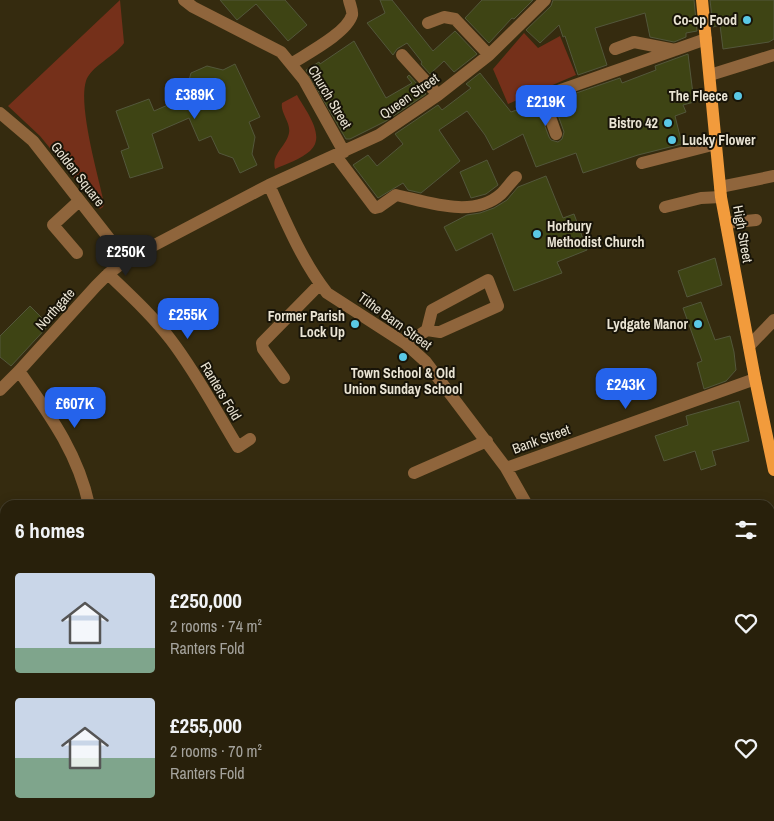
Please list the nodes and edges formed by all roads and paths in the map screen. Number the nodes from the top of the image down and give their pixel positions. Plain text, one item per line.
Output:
1 (349, 0) edge
2 (545, 0) edge
3 (702, 0) edge
4 (194, 2) edge
5 (428, 23) dead end
6 (706, 39) junction
7 (615, 49) dead end
8 (675, 50) junction
9 (402, 55) dead end
10 (489, 55) junction
11 (774, 55) edge
12 (291, 64) junction
13 (710, 75) junction
14 (438, 95) junction
15 (0, 113) edge
16 (556, 134) dead end
17 (716, 144) junction
18 (340, 154) junction
19 (642, 163) dead end
20 (774, 176) edge
21 (516, 177) dead end
22 (269, 185) junction
23 (721, 192) junction
24 (80, 201) junction
25 (665, 207) dead end
26 (756, 220) dead end
27 (726, 223) junction
28 (77, 253) dead end
29 (126, 260) junction
30 (108, 274) junction
31 (320, 284) junction
32 (774, 320) edge
33 (427, 330) junction
34 (406, 344) junction
35 (749, 346) junction
36 (19, 371) junction
37 (284, 378) dead end
38 (755, 379) junction
39 (0, 390) edge
40 (250, 440) dead end
41 (487, 441) junction
42 (506, 468) junction
43 (774, 470) edge
44 (414, 473) dead end
45 (88, 500) edge
46 (524, 500) edge

1 - 12 street
2 - 10 street, Queen Street
3 - 6 main road, High Street
4 - 12 street, Church Street
5 - 10 street
6 - 8 street
6 - 13 main road, High Street
7 - 8 street
8 - 16 street
9 - 14 street
10 - 14 street, Queen Street
11 - 13 street
12 - 18 street, Church Street
13 - 17 main road, High Street
14 - 18 street, Queen Street
15 - 24 street, Golden Square
17 - 19 street
17 - 23 main road, High Street
18 - 21 street, Church Street
18 - 22 street, Queen Street
20 - 23 street
22 - 29 street, Northgate
22 - 31 street, Tithe Barn Street
23 - 25 street
23 - 27 main road, High Street
24 - 28 street
24 - 29 street, Golden Square
26 - 27 street
27 - 35 main road, High Street
29 - 30 street, Northgate
30 - 36 street, Northgate
30 - 40 street, Ranters Fold
31 - 34 street, Tithe Barn Street
31 - 37 street
32 - 35 street
33 - 33 street
33 - 34 street
34 - 41 street, Tithe Barn Street
35 - 38 main road, High Street
36 - 39 street, Northgate
36 - 45 street
38 - 42 street, Bank Street
38 - 43 main road, High Street
41 - 42 street, Tithe Barn Street
41 - 44 street
42 - 46 street, Tithe Barn Street

